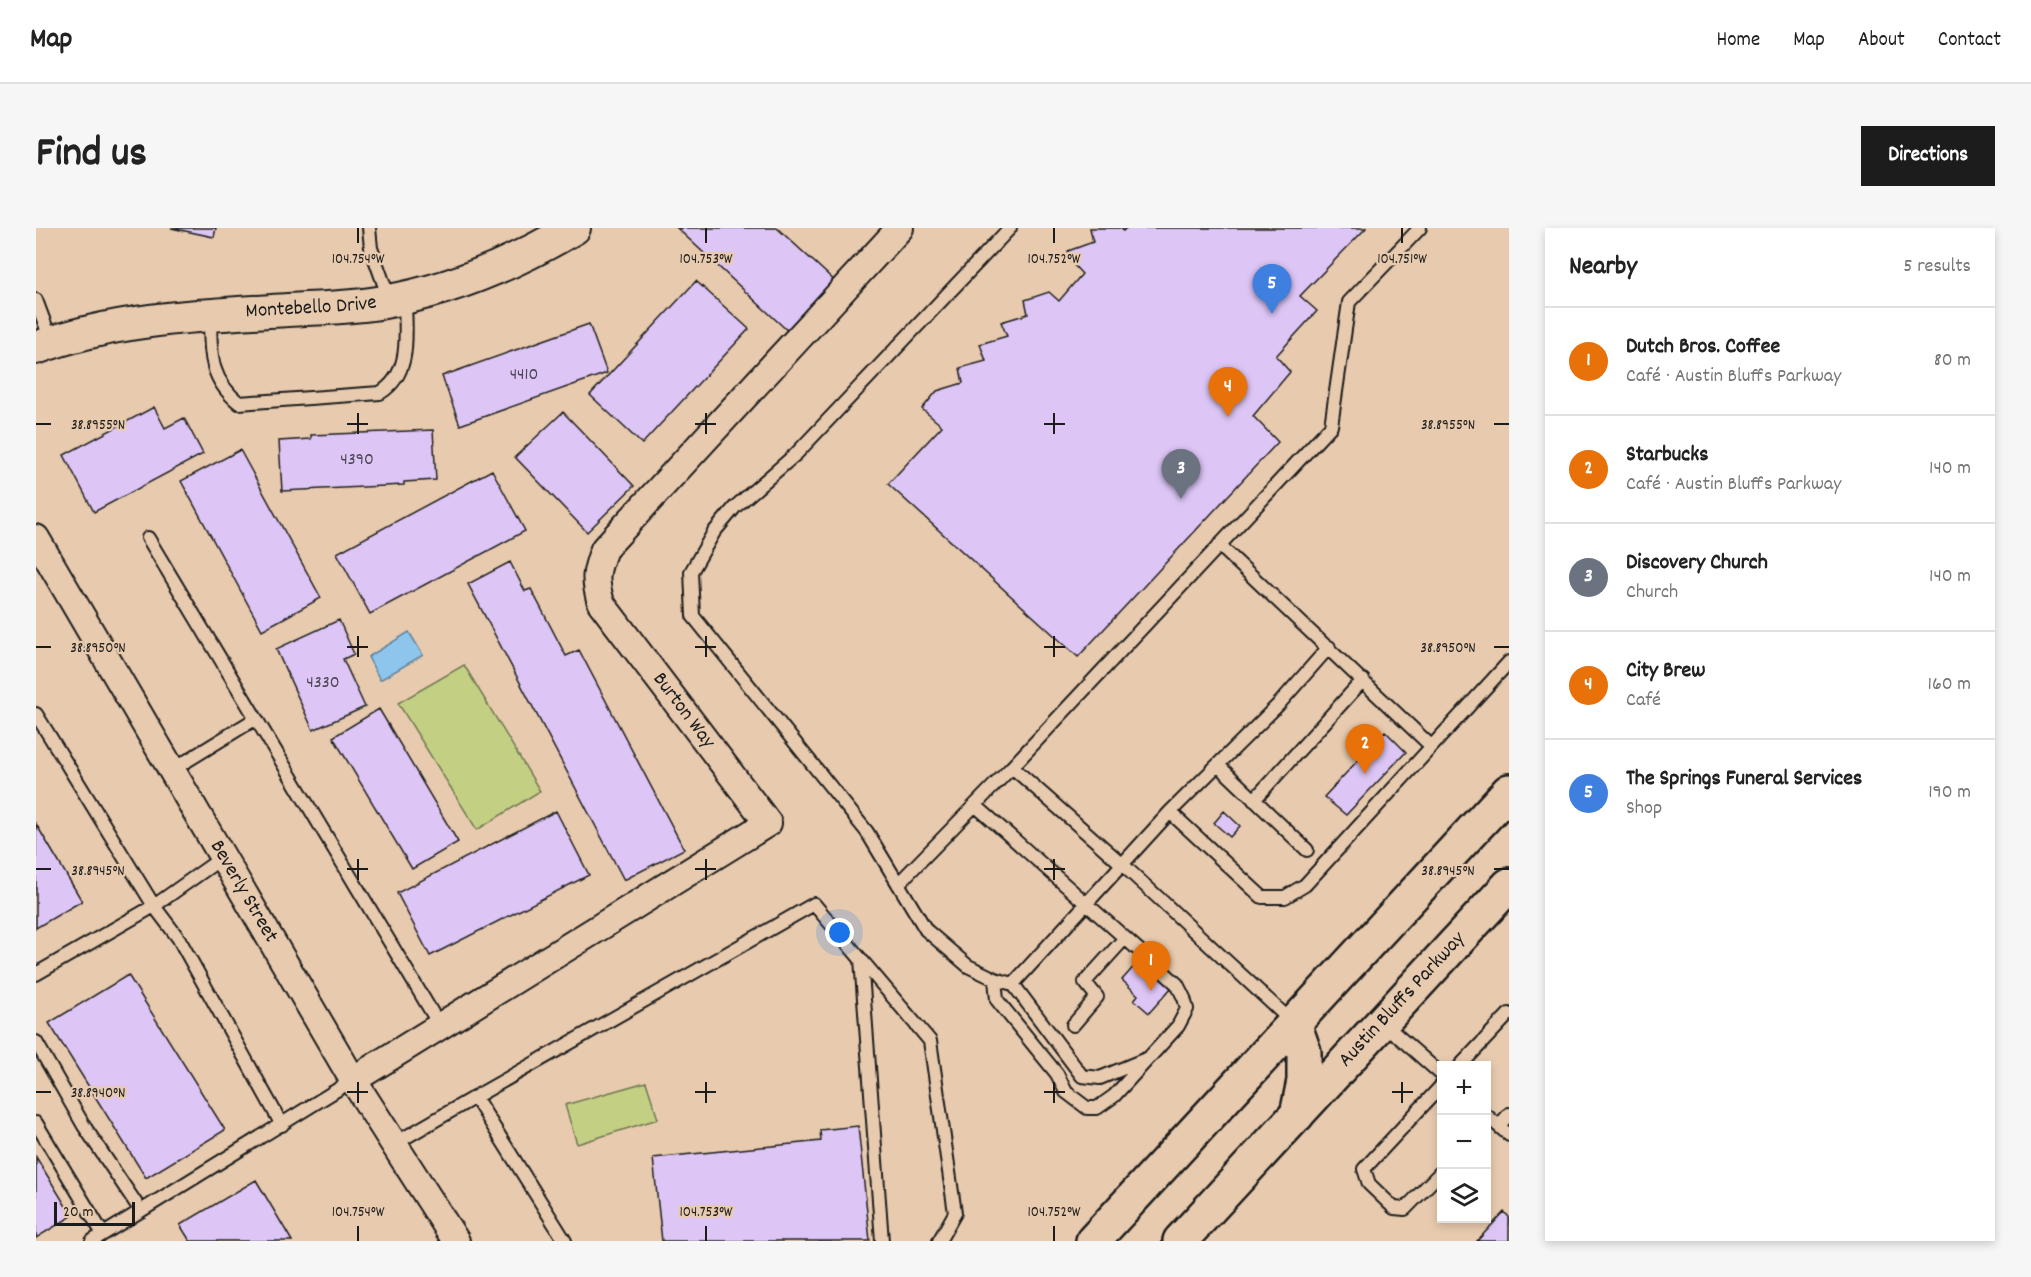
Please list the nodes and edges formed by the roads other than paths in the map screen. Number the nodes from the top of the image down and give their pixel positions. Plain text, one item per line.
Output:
1 (369, 228) edge
2 (574, 228) edge
3 (900, 228) edge
4 (1010, 228) edge
5 (1420, 228) edge
6 (398, 299) junction
7 (36, 300) edge
8 (210, 315) junction
9 (44, 345) edge
10 (36, 538) edge
11 (148, 538) dead end
12 (1219, 545) junction
13 (1329, 647) junction
14 (1509, 662) edge
15 (1363, 680) junction
16 (36, 714) edge
17 (255, 719) junction
18 (1431, 746) junction
19 (1219, 766) junction
20 (1012, 767) junction
21 (172, 770) junction
22 (1509, 791) edge
23 (1254, 800) junction
24 (975, 805) junction
25 (1170, 812) junction
26 (1307, 850) dead end
27 (223, 857) junction
28 (1124, 865) junction
29 (898, 884) junction
30 (1509, 885) edge
31 (1086, 904) junction
32 (154, 906) junction
33 (1125, 939) junction
34 (861, 958) junction
35 (36, 974) edge
36 (995, 979) junction
37 (1013, 984) junction
38 (1509, 1014) edge
39 (1382, 1022) junction
40 (1294, 1023) junction
41 (1073, 1024) dead end
42 (440, 1026) junction
43 (36, 1042) edge
44 (1146, 1059) junction
45 (1464, 1061) edge
46 (1437, 1071) edge
47 (353, 1080) junction
48 (1437, 1090) edge
49 (475, 1097) junction
50 (1297, 1114) junction
51 (1509, 1114) edge
52 (1491, 1121) edge
53 (36, 1123) edge
54 (282, 1125) junction
55 (1509, 1135) edge
56 (394, 1143) junction
57 (1437, 1176) edge
58 (141, 1211) junction
59 (103, 1234) junction
60 (92, 1241) edge
61 (456, 1241) edge
62 (564, 1241) edge
63 (882, 1241) edge
64 (939, 1241) edge
65 (1093, 1241) edge
66 (1180, 1241) edge

1 - 6 lane
2 - 6 street, Montebello Drive
3 - 42 street, Burton Way
4 - 29 lane
5 - 12 lane
6 - 8 street, Montebello Drive
6 - 8 lane
7 - 9 lane
8 - 9 street, Montebello Drive
10 - 21 street, Beverly Street
11 - 17 lane
12 - 13 lane
12 - 20 lane
13 - 15 lane
13 - 19 lane
14 - 18 lane
15 - 18 lane
15 - 23 lane
16 - 32 lane
17 - 21 lane
17 - 42 lane
18 - 25 lane
19 - 23 lane
19 - 25 lane
20 - 24 lane
20 - 28 lane
21 - 27 street, Beverly Street
22 - 40 main road
23 - 26 lane
24 - 29 lane
24 - 31 lane
25 - 28 lane
27 - 32 lane
27 - 47 street, Beverly Street
28 - 31 lane
28 - 40 lane
29 - 36 lane
30 - 39 main road, Austin Bluffs Parkway
31 - 33 lane
31 - 37 lane
32 - 35 lane
32 - 54 lane
33 - 41 lane
33 - 44 lane
34 - 49 lane
34 - 63 lane
34 - 64 lane
36 - 37 lane
36 - 44 lane
37 - 44 lane
38 - 45 lane
39 - 46 lane
39 - 50 main road, Austin Bluffs Parkway
40 - 50 main road, Austin Bluffs Parkway
40 - 65 main road
42 - 47 street, Burton Way
43 - 58 lane
47 - 54 lane
47 - 56 street, Beverly Street
48 - 57 lane
49 - 56 lane
49 - 62 lane
50 - 66 main road, Austin Bluffs Parkway
51 - 52 lane
52 - 55 lane
53 - 59 lane
54 - 58 lane
56 - 61 street, Beverly Street
58 - 59 lane
59 - 60 lane

